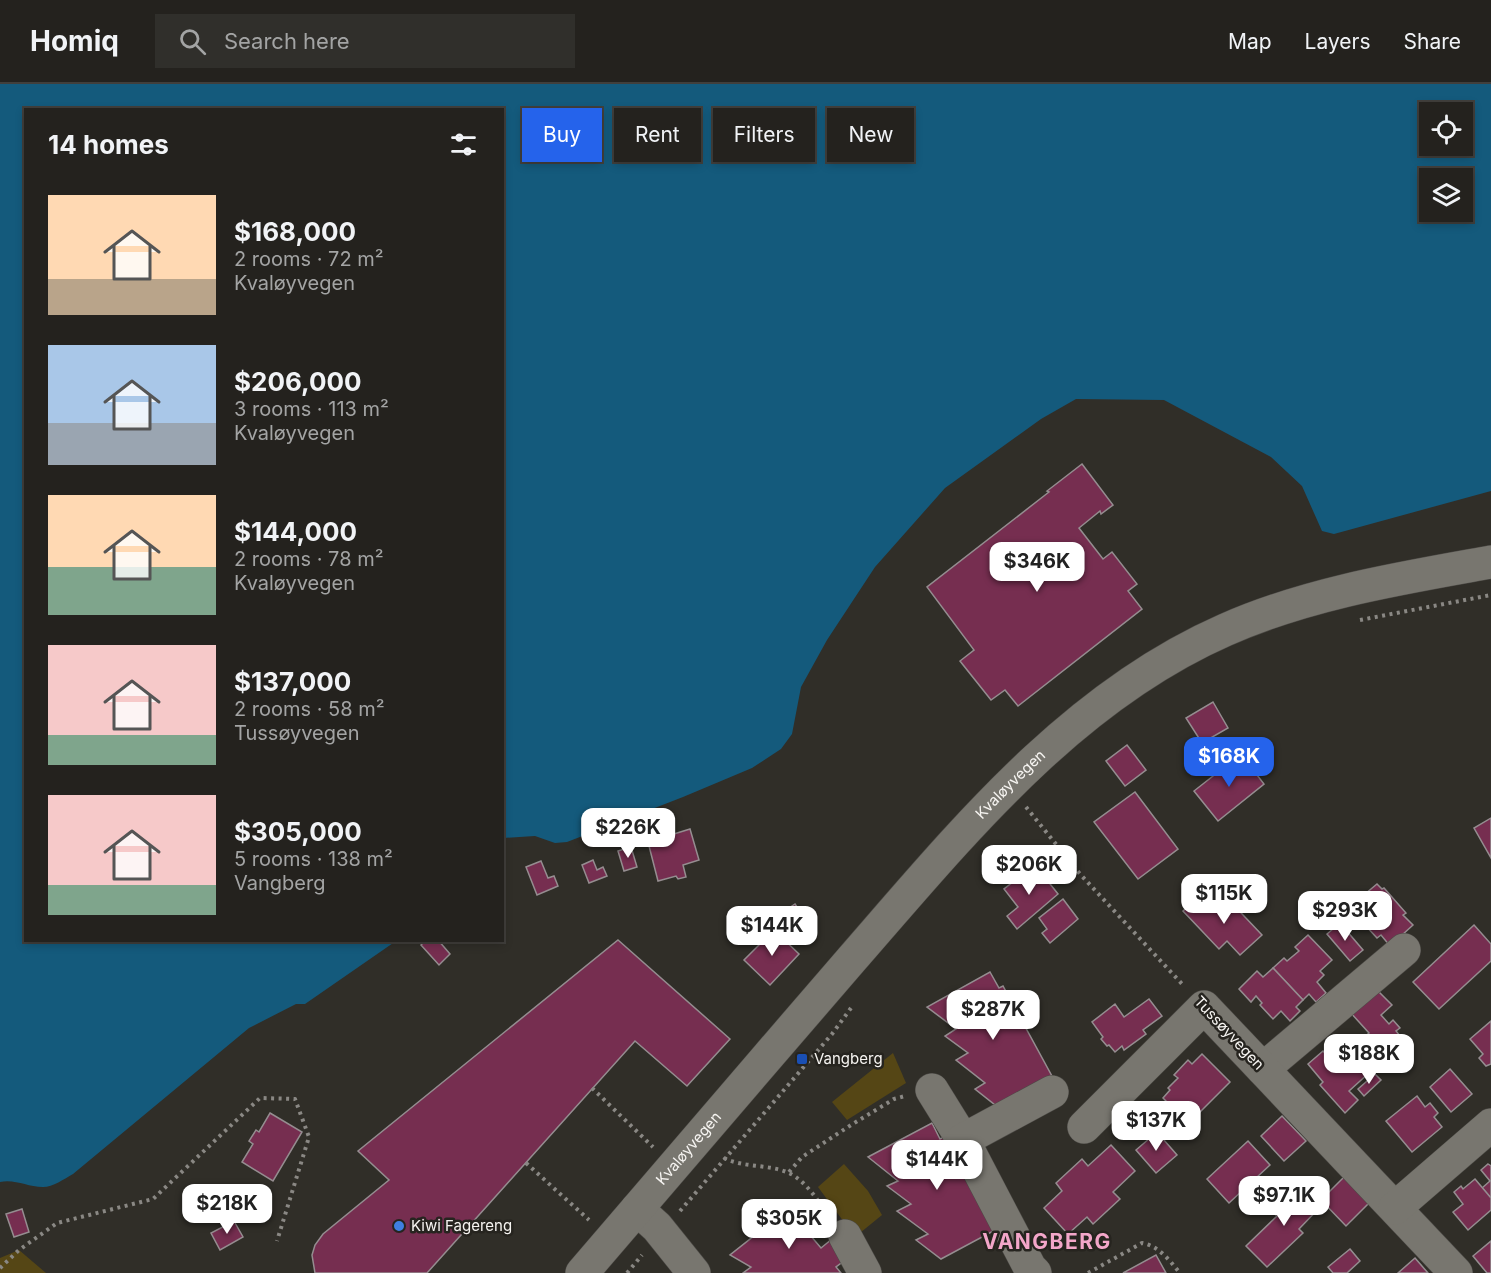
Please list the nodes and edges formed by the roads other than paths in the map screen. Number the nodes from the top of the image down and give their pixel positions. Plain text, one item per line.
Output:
1 (1491, 562) edge
2 (1404, 950) dead end
3 (1263, 1069) junction
4 (932, 1090) road end
5 (1052, 1092) dead end
6 (1491, 1125) edge
7 (1084, 1127) dead end
8 (963, 1140) junction
9 (1395, 1208) junction
10 (637, 1209) junction
11 (844, 1236) road end
12 (582, 1273) edge
13 (694, 1273) edge
14 (865, 1273) edge
15 (1035, 1273) edge
16 (1456, 1273) edge

1 - 10 street, Kvaløyvegen
2 - 3 street
3 - 7 street, Tussøyvegen
3 - 9 street, Tussøyvegen
4 - 8 street
5 - 8 street
6 - 9 street
8 - 15 street
9 - 16 street, Tussøyvegen
10 - 12 street, Kvaløyvegen
10 - 13 street
11 - 14 street

